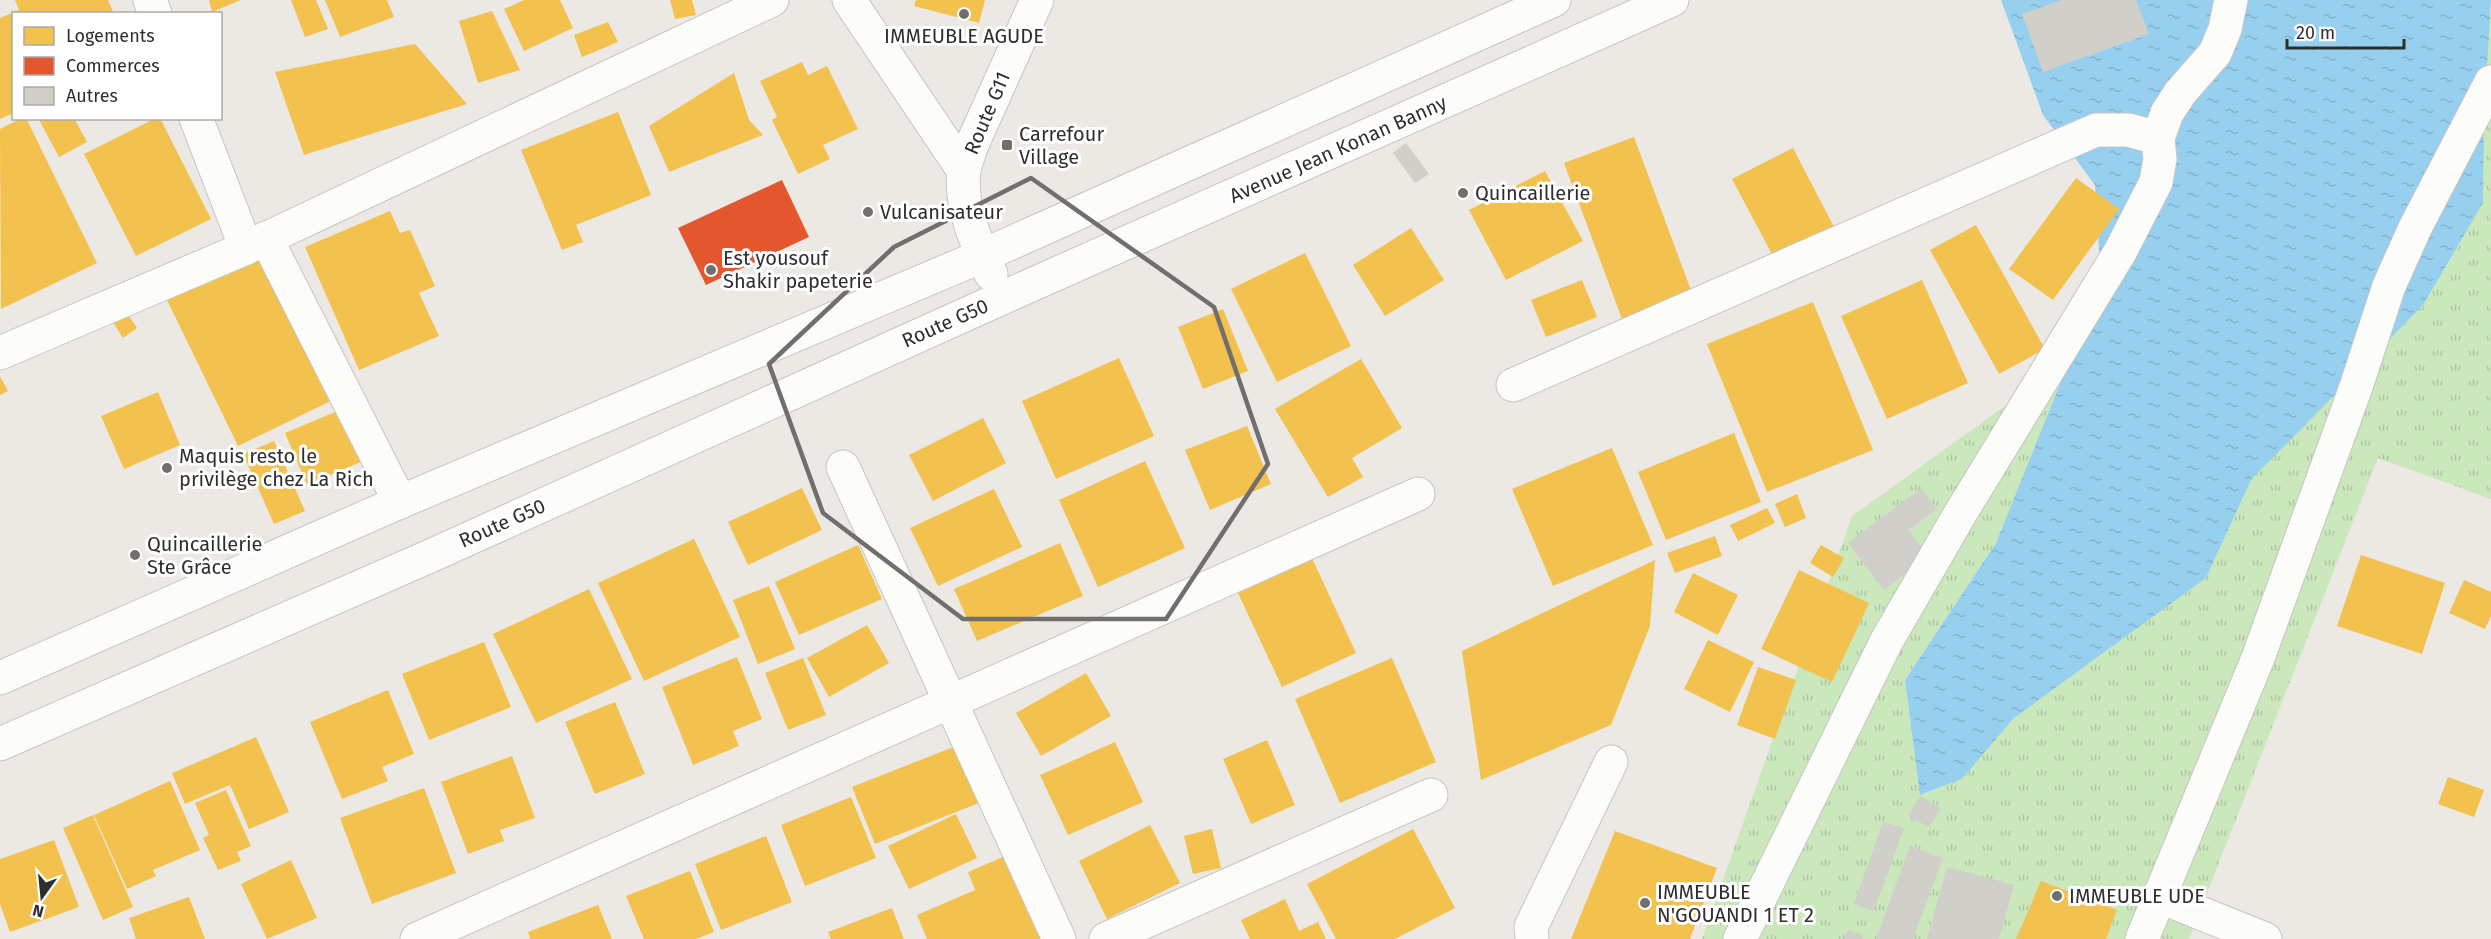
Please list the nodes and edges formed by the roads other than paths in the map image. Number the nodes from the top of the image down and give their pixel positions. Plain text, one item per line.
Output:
1 (772, 0) edge
2 (849, 0) edge
3 (1037, 0) edge
4 (1554, 0) edge
5 (1672, 0) edge
6 (2231, 0) edge
7 (2491, 82) edge
8 (197, 120) edge
9 (2157, 138) junction
10 (964, 171) junction
11 (256, 243) junction
12 (982, 256) junction
13 (1002, 297) junction
14 (0, 353) edge
15 (1513, 385) dead end
16 (843, 467) dead end
17 (1419, 494) dead end
18 (400, 502) junction
19 (0, 678) edge
20 (951, 701) junction
21 (0, 744) edge
22 (1611, 762) dead end
23 (1431, 795) dead end
24 (2158, 896) junction
25 (435, 935) edge
26 (1059, 939) edge
27 (1106, 939) edge
28 (1532, 939) edge
29 (1740, 939) edge
30 (2142, 939) edge
31 (2265, 939) edge

1 - 11 street
2 - 10 street
3 - 10 street, Route G11
4 - 12 street
5 - 13 street, Avenue Jean Konan Banny
6 - 9 street
7 - 24 street
8 - 11 street
9 - 15 street
9 - 29 street
10 - 12 street, Route G11
11 - 14 street
11 - 18 street
12 - 13 street, Route G11
12 - 18 street
13 - 21 street, Route G50
16 - 20 street
17 - 20 street
18 - 19 street
20 - 25 street
20 - 26 street
22 - 28 street
23 - 27 street
24 - 30 street
24 - 31 street

